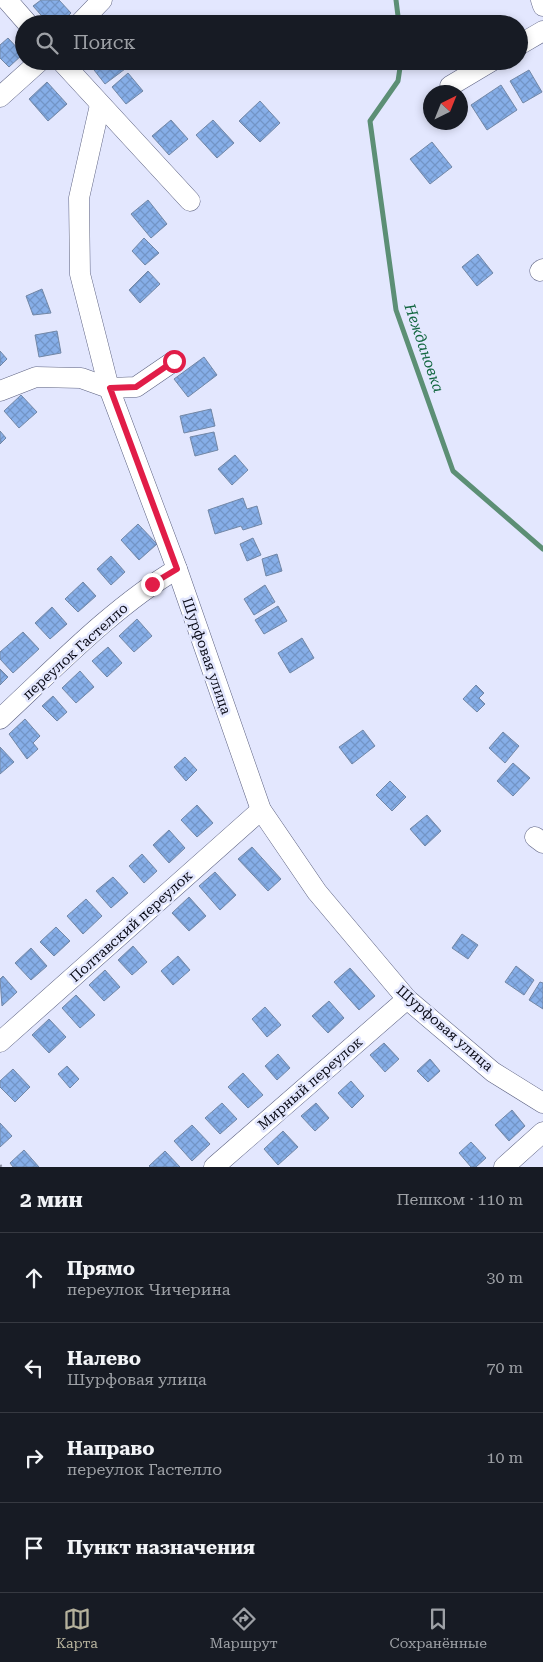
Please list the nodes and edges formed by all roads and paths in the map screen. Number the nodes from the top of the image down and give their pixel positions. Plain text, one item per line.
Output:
1 (7, 0) edge
2 (102, 0) edge
3 (541, 0) edge
4 (543, 6) edge
5 (20, 15) edge
6 (88, 15) edge
7 (543, 31) edge
8 (528, 40) edge
9 (30, 70) edge
10 (69, 70) edge
11 (477, 70) edge
12 (452, 85) edge
13 (0, 97) edge
14 (100, 105) junction
15 (190, 201) dead end
16 (174, 361) dead end
17 (110, 388) junction
18 (0, 391) edge
19 (177, 569) junction
20 (0, 719) edge
21 (261, 810) junction
22 (407, 999) junction
23 (0, 1042) edge
24 (543, 1103) edge
25 (543, 1132) edge
26 (214, 1167) edge
27 (504, 1167) edge

1 - 5 street
2 - 6 street
3 - 4 street
7 - 8 street
9 - 13 street
10 - 14 street
11 - 12 street
14 - 15 street
14 - 17 street, Шурфовая улица
16 - 17 street
17 - 18 street
17 - 19 street, Шурфовая улица
19 - 20 street, переулок Гастелло
19 - 21 street, Шурфовая улица
21 - 22 street, Шурфовая улица
21 - 23 street, Полтавский переулок
22 - 24 street, Шурфовая улица
22 - 26 street, Мирный переулок
25 - 27 street

